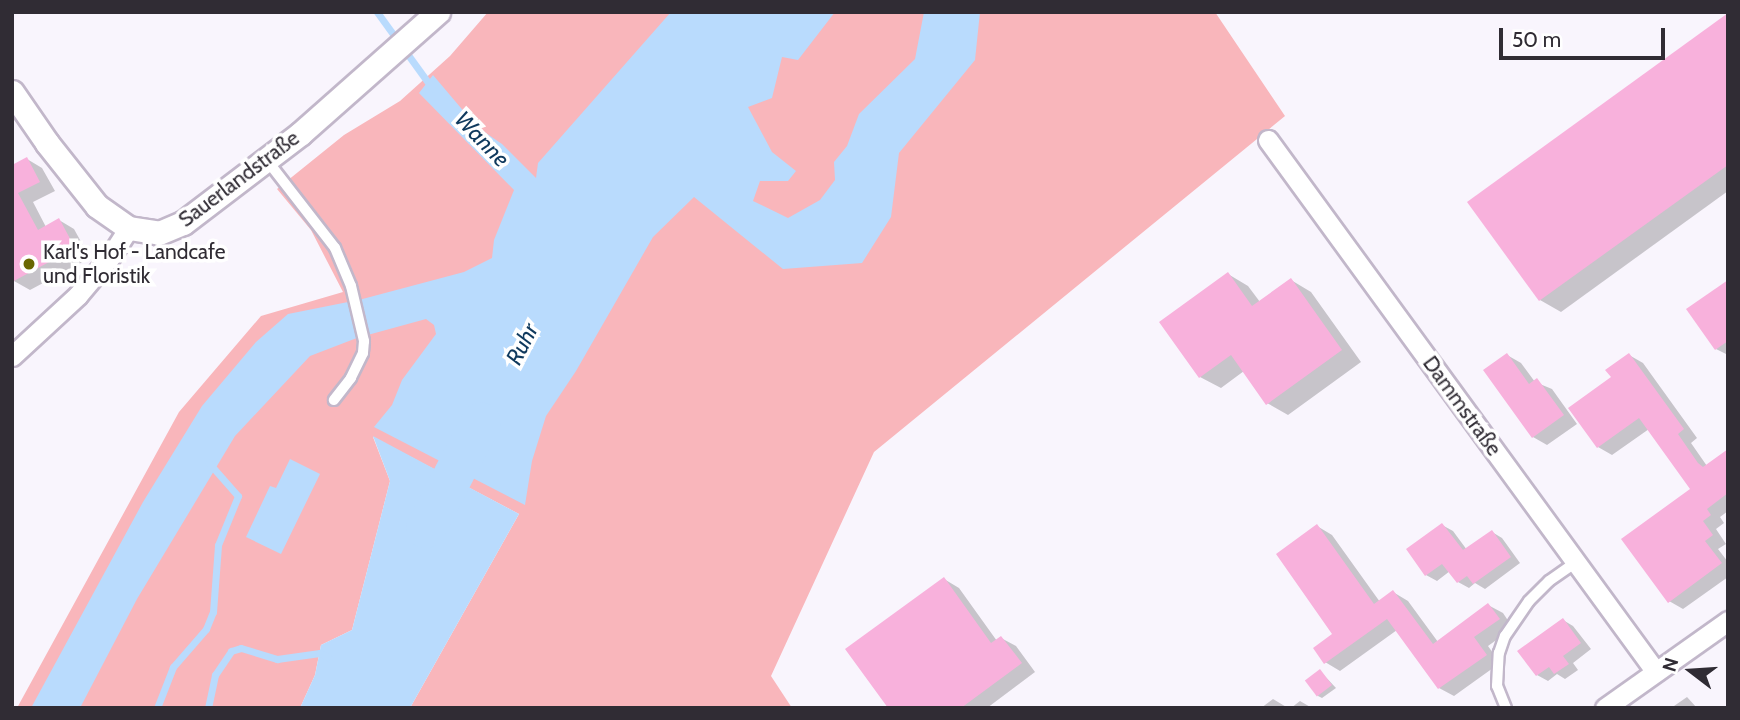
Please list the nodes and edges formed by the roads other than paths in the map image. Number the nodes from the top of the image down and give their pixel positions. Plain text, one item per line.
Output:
1 (438, 12) edge
2 (12, 92) edge
3 (1268, 141) dead end
4 (266, 159) junction
5 (128, 228) junction
6 (12, 356) edge
7 (334, 400) dead end
8 (1576, 562) junction
9 (1728, 621) edge
10 (1656, 673) junction
11 (1506, 708) edge
12 (1605, 708) edge

1 - 4 street, Sauerlandstraße
2 - 5 street
3 - 8 street, Dammstraße
4 - 5 street, Sauerlandstraße
4 - 7 lane
5 - 6 street
8 - 10 street, Dammstraße
8 - 11 lane
9 - 10 street
10 - 12 street

